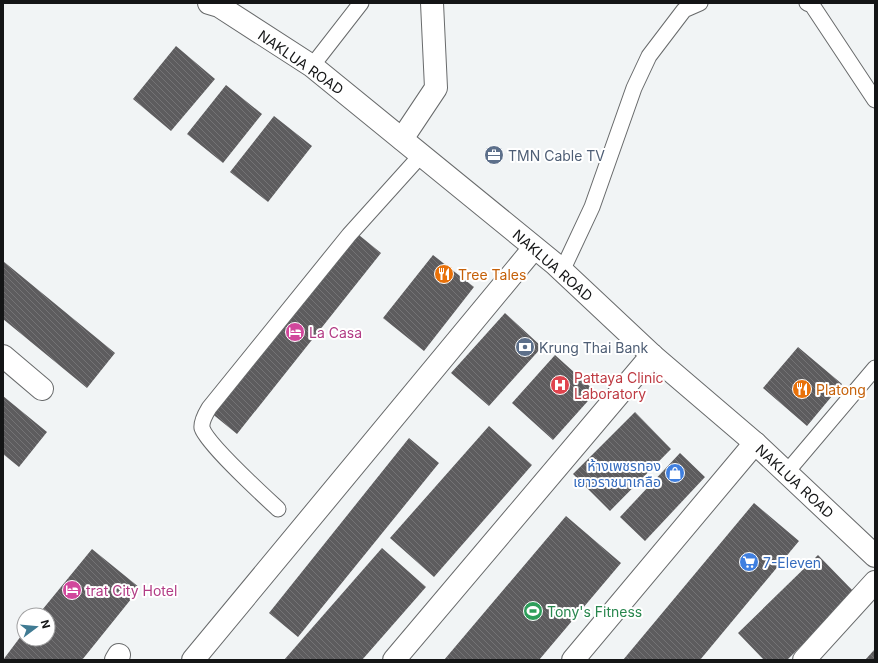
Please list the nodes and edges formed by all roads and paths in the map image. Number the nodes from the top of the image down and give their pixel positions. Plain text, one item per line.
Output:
1 (209, 3) edge
2 (361, 3) edge
3 (432, 3) edge
4 (700, 3) edge
5 (807, 3) edge
6 (312, 66) junction
7 (875, 100) edge
8 (402, 139) junction
9 (422, 154) junction
10 (534, 248) junction
11 (562, 271) junction
12 (652, 355) junction
13 (3, 356) edge
14 (875, 368) edge
15 (42, 389) dead end
16 (755, 443) junction
17 (786, 473) junction
18 (278, 510) dead end
19 (875, 556) edge
20 (875, 582) edge
21 (193, 660) edge
22 (394, 660) edge
23 (573, 660) edge
24 (804, 660) edge

1 - 6 street, NAKLUA ROAD
2 - 6 lane
3 - 8 street
4 - 11 lane
5 - 7 lane
6 - 8 street, NAKLUA ROAD
8 - 9 street, NAKLUA ROAD
9 - 10 street, NAKLUA ROAD
9 - 18 lane
10 - 11 street, NAKLUA ROAD
10 - 21 street
11 - 12 street, NAKLUA ROAD
12 - 16 street, NAKLUA ROAD
12 - 22 street
13 - 15 street
14 - 17 lane
16 - 17 street, NAKLUA ROAD
16 - 23 street
17 - 19 street, NAKLUA ROAD
20 - 24 street

